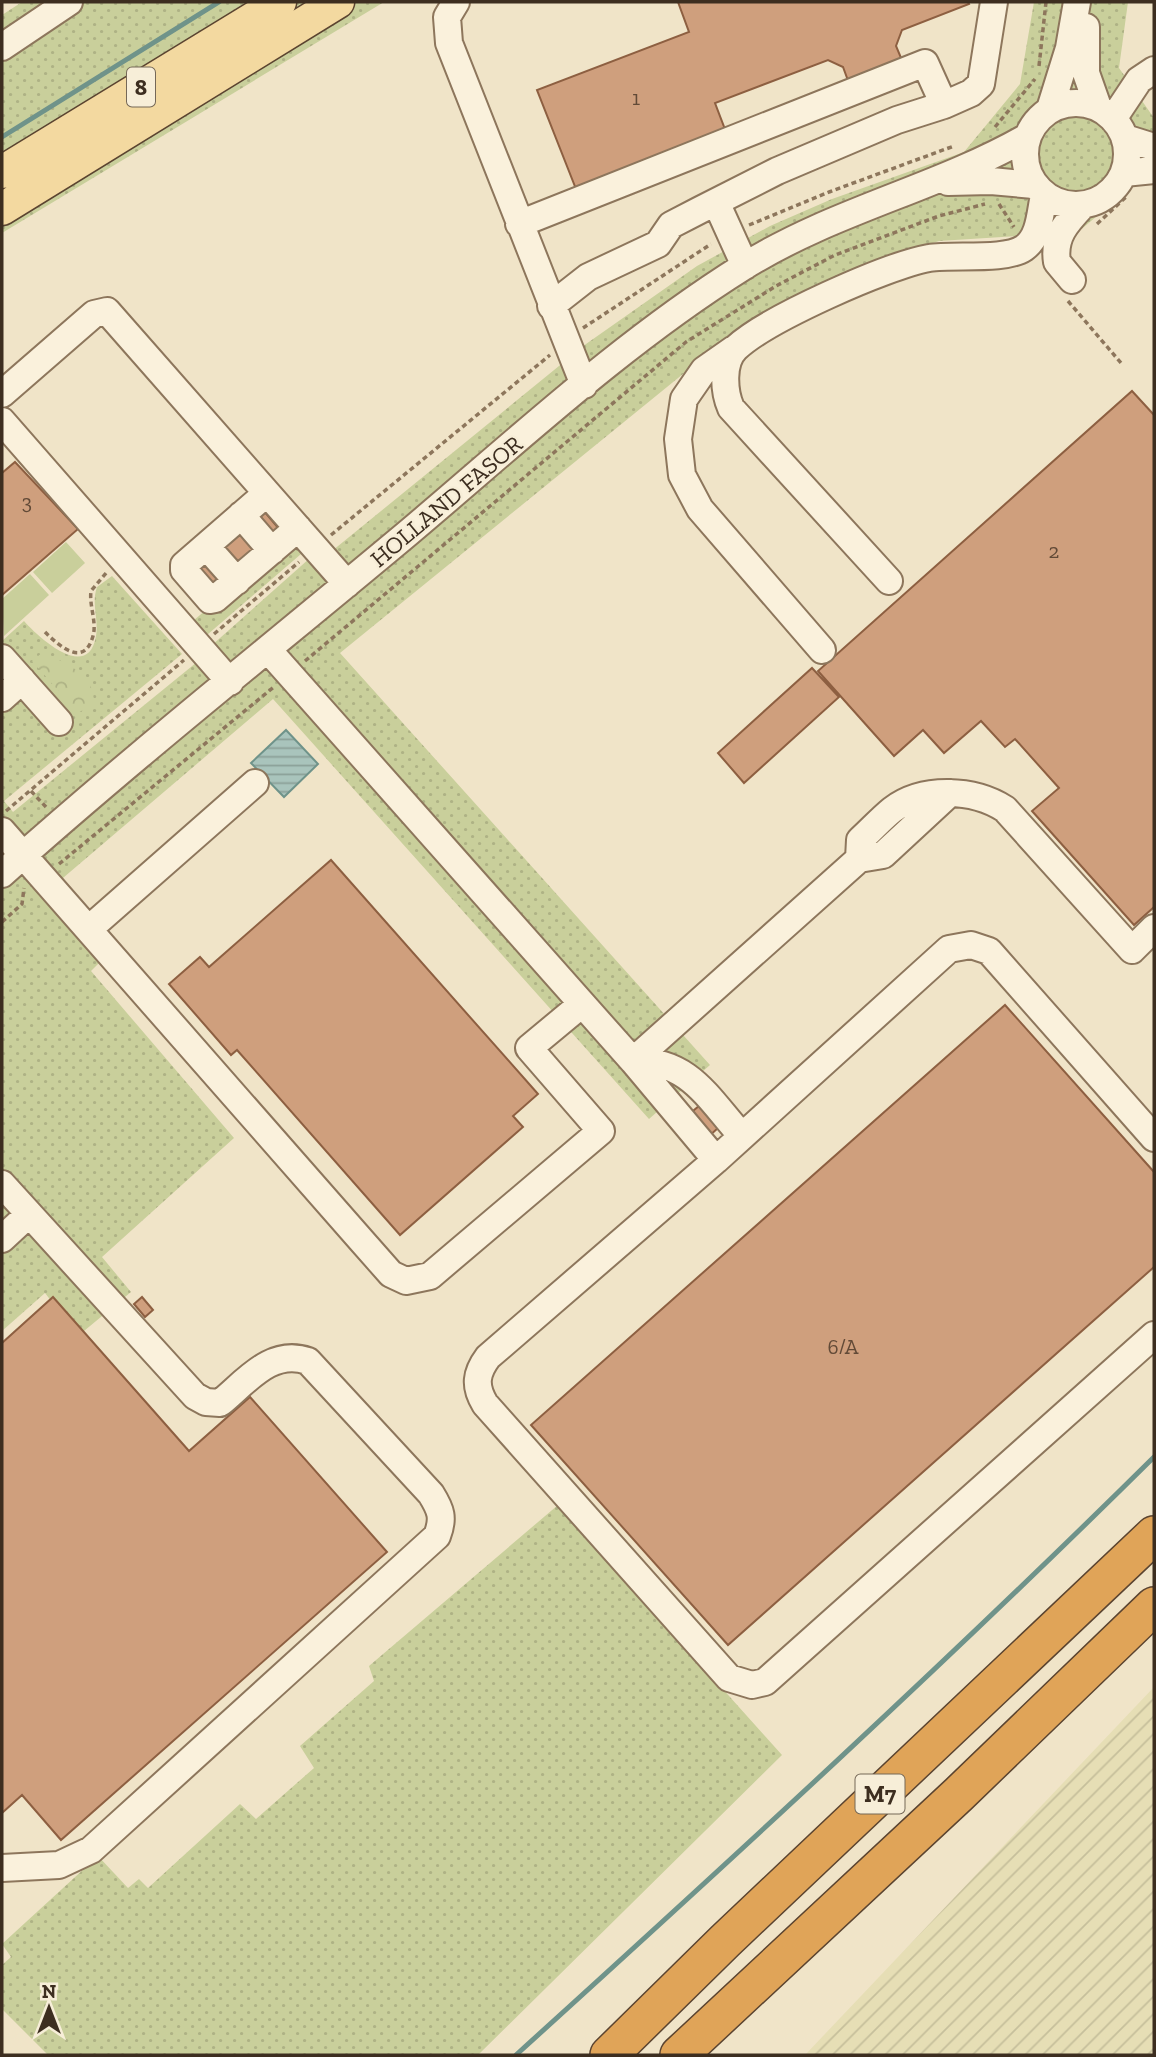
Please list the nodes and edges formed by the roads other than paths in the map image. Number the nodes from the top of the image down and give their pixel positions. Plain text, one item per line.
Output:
1 (69, 2) edge
2 (280, 2) edge
3 (338, 2) edge
4 (456, 2) edge
5 (994, 2) edge
6 (1077, 2) edge
7 (1088, 2) edge
8 (6, 34) edge
9 (1154, 70) edge
10 (944, 105) junction
11 (1050, 109) junction
12 (1112, 121) junction
13 (1027, 137) junction
14 (1154, 147) edge
15 (1154, 170) edge
16 (2, 172) edge
17 (1124, 173) junction
18 (925, 183) junction
19 (1039, 190) junction
20 (716, 202) junction
21 (1083, 205) junction
22 (2, 209) edge
23 (519, 224) junction
24 (745, 266) junction
25 (1067, 286) road end
26 (551, 306) junction
27 (734, 349) junction
28 (584, 385) junction
29 (2, 394) edge
30 (2, 421) edge
31 (230, 525) junction
32 (260, 560) junction
33 (889, 581) dead end
34 (348, 584) junction
35 (822, 650) dead end
36 (269, 651) junction
37 (2, 658) edge
38 (22, 680) junction
39 (230, 682) junction
40 (2, 698) edge
41 (59, 722) dead end
42 (255, 783) dead end
43 (950, 793) junction
44 (2, 831) edge
45 (23, 855) junction
46 (859, 859) junction
47 (2, 874) edge
48 (90, 928) junction
49 (1154, 929) edge
50 (582, 1004) junction
51 (633, 1061) junction
52 (741, 1135) junction
53 (1154, 1138) edge
54 (716, 1160) junction
55 (2, 1184) edge
56 (29, 1214) junction
57 (2, 1239) edge
58 (1154, 1335) edge
59 (1154, 1535) edge
60 (1154, 1605) edge
61 (2, 1868) edge
62 (609, 2055) edge
63 (679, 2055) edge

1 - 8 street
2 - 16 main road, 8
3 - 22 main road, 8
4 - 23 street
5 - 10 street
6 - 11 street
7 - 12 street
9 - 12 street
10 - 20 street
10 - 23 street
11 - 12 street
11 - 13 street
12 - 14 street
12 - 17 street
13 - 18 street, HOLLAND FASOR
13 - 19 street
15 - 17 street
17 - 21 street
18 - 19 street, HOLLAND FASOR
18 - 24 street, HOLLAND FASOR
19 - 21 street
19 - 27 street
20 - 24 street
20 - 26 street
21 - 25 street
23 - 26 street
24 - 28 street, HOLLAND FASOR
26 - 28 street
27 - 33 street
27 - 35 street
28 - 34 street, HOLLAND FASOR
29 - 31 street
30 - 39 street
31 - 32 street
31 - 32 street
31 - 32 street
32 - 34 street
34 - 36 street, HOLLAND FASOR
36 - 39 street, HOLLAND FASOR
36 - 50 street
37 - 38 street
38 - 40 street
38 - 41 street
39 - 45 street, HOLLAND FASOR
42 - 48 street
43 - 46 street
43 - 46 street
43 - 49 street
44 - 45 street
45 - 47 street, HOLLAND FASOR
45 - 48 street
46 - 51 street
48 - 50 street
50 - 51 street
51 - 52 street
51 - 54 street
52 - 53 street
52 - 54 street
54 - 58 street
55 - 56 street
56 - 57 street
56 - 61 street
59 - 62 highway, M7
60 - 63 highway, M7

